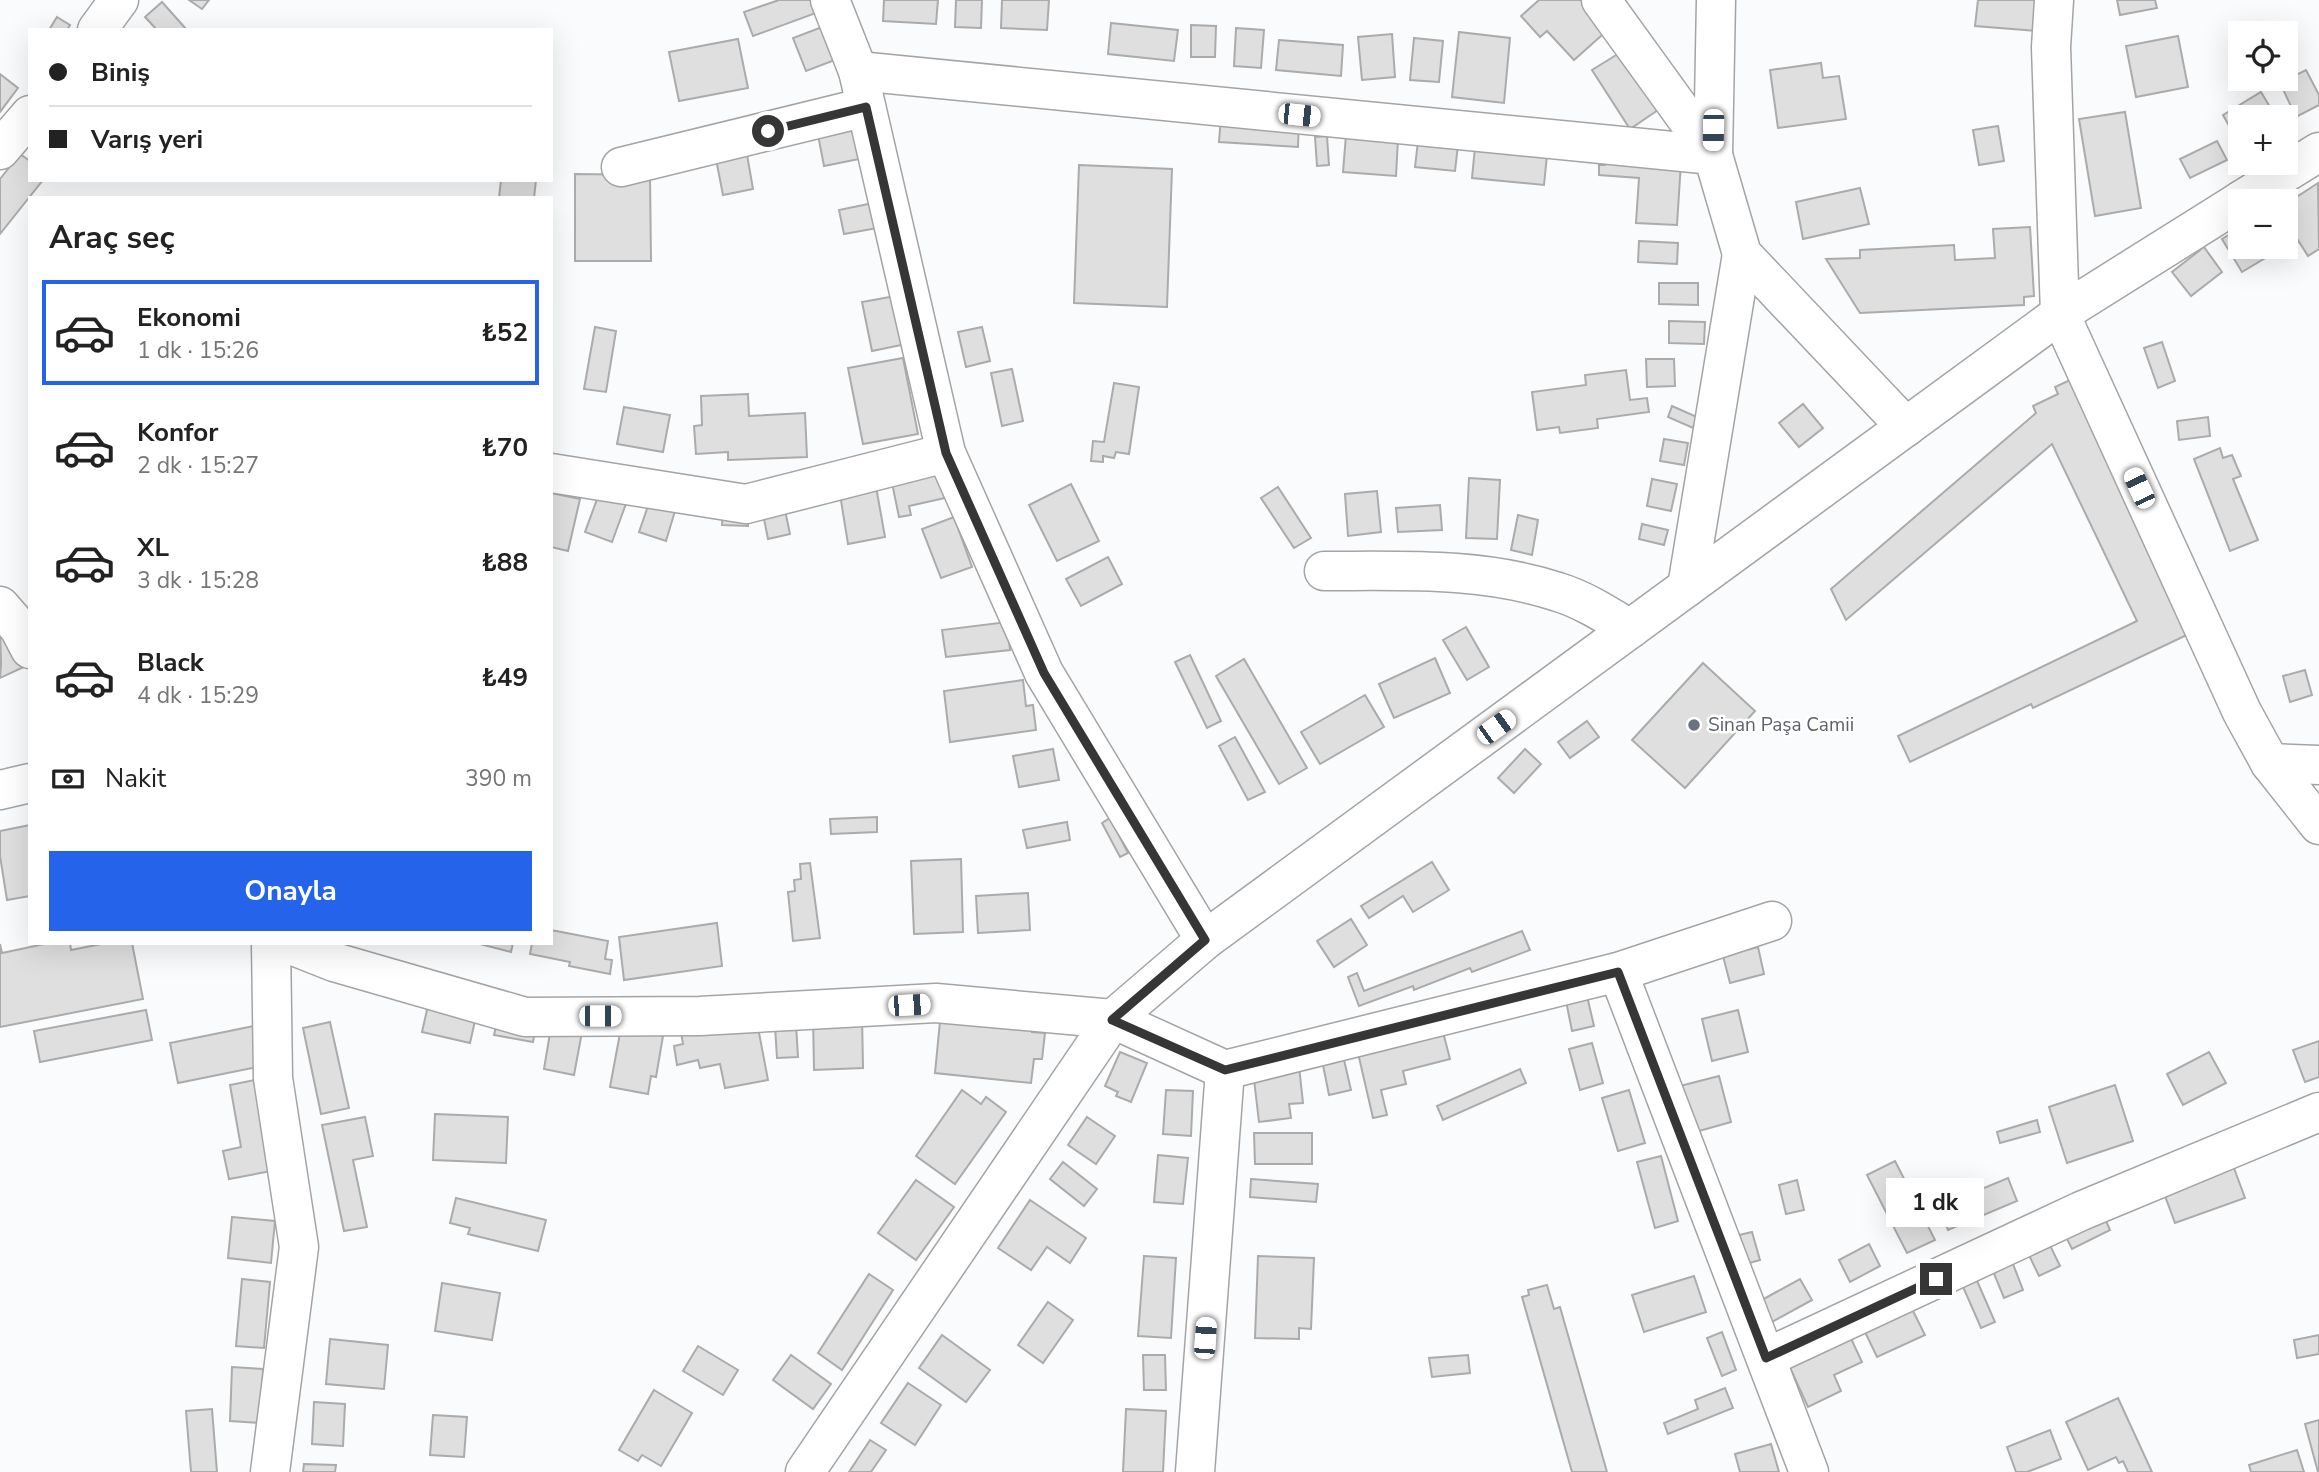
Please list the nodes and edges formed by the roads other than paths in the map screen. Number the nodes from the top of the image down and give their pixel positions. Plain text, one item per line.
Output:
1 (119, 0) edge
2 (830, 0) edge
3 (1601, 0) edge
4 (1716, 0) edge
5 (2054, 0) edge
6 (98, 28) edge
7 (862, 89) junction
8 (28, 117) edge
9 (0, 150) edge
10 (2319, 152) edge
11 (1713, 155) junction
12 (621, 167) dead end
13 (2259, 189) edge
14 (2228, 209) edge
15 (1742, 254) junction
16 (2060, 314) junction
17 (1906, 427) junction
18 (946, 453) junction
19 (553, 473) edge
20 (1324, 571) dead end
21 (1687, 587) junction
22 (0, 606) edge
23 (1630, 629) junction
24 (28, 645) edge
25 (2270, 763) junction
26 (2319, 765) edge
27 (28, 783) edge
28 (0, 790) edge
29 (2319, 825) edge
30 (1772, 921) dead end
31 (1205, 940) junction
32 (271, 945) edge
33 (291, 945) edge
34 (1618, 972) junction
35 (1112, 1020) junction
36 (1225, 1070) junction
37 (2319, 1112) edge
38 (1766, 1358) junction
39 (270, 1472) edge
40 (805, 1472) edge
41 (1195, 1472) edge
42 (1809, 1472) edge

1 - 6 street
2 - 7 street
3 - 11 street
4 - 11 street
5 - 16 street
7 - 11 street
7 - 12 street
7 - 18 street
8 - 9 street
10 - 13 street
11 - 15 street
14 - 16 street
15 - 17 street
15 - 21 street
16 - 17 street
16 - 25 street
17 - 21 street
18 - 19 street
18 - 31 street
20 - 23 street
21 - 23 street
22 - 24 street
23 - 31 street
25 - 26 street
25 - 29 street
27 - 28 street
30 - 34 street
31 - 35 street
32 - 39 street
33 - 35 street
34 - 36 street
34 - 38 street
35 - 36 street
35 - 40 street
36 - 41 street
37 - 38 street
38 - 42 street

